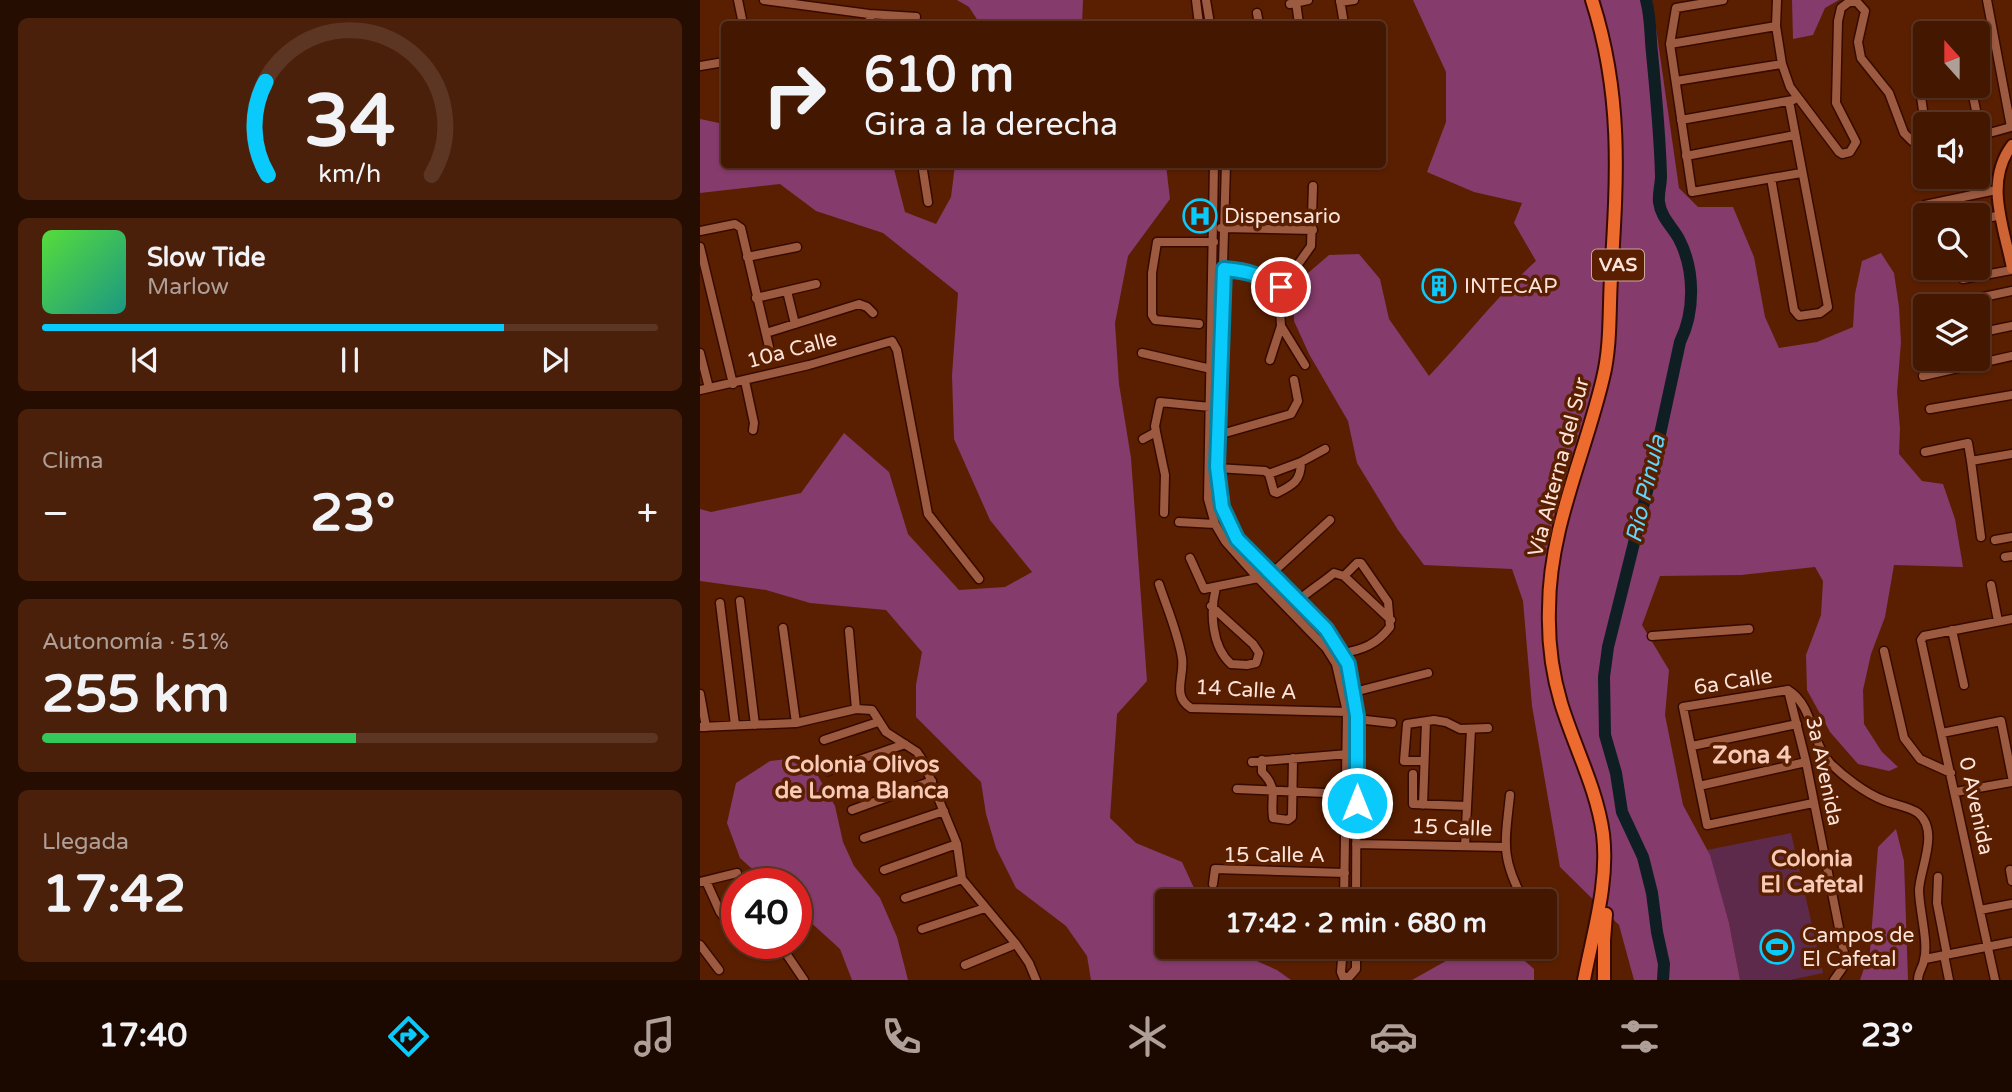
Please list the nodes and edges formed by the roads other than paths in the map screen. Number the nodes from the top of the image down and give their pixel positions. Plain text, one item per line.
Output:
1 (738, 0) edge
2 (764, 0) edge
3 (1196, 0) edge
4 (1206, 0) edge
5 (1308, 0) edge
6 (1354, 0) edge
7 (1592, 0) edge
8 (1600, 0) edge
9 (1723, 0) edge
10 (1777, 0) edge
11 (1987, 0) edge
12 (1340, 1) edge
13 (1257, 13) dead end
14 (869, 14) junction
15 (916, 17) dead end
16 (742, 21) edge
17 (870, 21) edge
18 (1199, 21) edge
19 (1210, 21) edge
20 (1258, 21) edge
21 (1298, 21) edge
22 (1341, 21) edge
23 (1776, 26) junction
24 (1670, 44) junction
25 (721, 62) edge
26 (1782, 64) junction
27 (700, 66) edge
28 (1676, 81) junction
29 (1799, 98) junction
30 (1789, 101) junction
31 (1681, 120) junction
32 (2011, 128) edge
33 (1990, 131) edge
34 (1795, 135) junction
35 (1913, 141) edge
36 (2012, 145) edge
37 (1686, 156) junction
38 (923, 168) edge
39 (1214, 168) edge
40 (1226, 168) edge
41 (1801, 173) junction
42 (1770, 178) junction
43 (1313, 186) dead end
44 (1996, 190) junction
45 (928, 202) dead end
46 (1934, 203) edge
47 (2001, 215) junction
48 (1990, 217) edge
49 (1214, 228) junction
50 (1225, 228) junction
51 (1312, 230) junction
52 (700, 231) edge
53 (1214, 242) junction
54 (700, 247) edge
55 (797, 247) dead end
56 (747, 257) junction
57 (1224, 269) junction
58 (2012, 269) edge
59 (1990, 273) edge
60 (816, 284) dead end
61 (787, 290) junction
62 (1279, 291) junction
63 (2012, 291) edge
64 (1990, 296) edge
65 (756, 298) junction
66 (873, 313) dead end
67 (795, 324) junction
68 (1199, 324) dead end
69 (1281, 326) junction
70 (2012, 326) edge
71 (1990, 331) edge
72 (766, 333) junction
73 (769, 348) dead end
74 (1142, 353) dead end
75 (700, 354) edge
76 (2012, 356) edge
77 (1270, 359) dead end
78 (1305, 365) dead end
79 (1211, 369) junction
80 (1923, 376) dead end
81 (1294, 380) dead end
82 (745, 381) junction
83 (733, 384) junction
84 (705, 389) edge
85 (2012, 395) edge
86 (1210, 407) junction
87 (1930, 409) dead end
88 (753, 430) dead end
89 (1156, 432) junction
90 (1218, 435) junction
91 (1143, 439) dead end
92 (1325, 449) dead end
93 (1925, 452) dead end
94 (1213, 454) junction
95 (2012, 454) edge
96 (1971, 461) junction
97 (1301, 462) junction
98 (1217, 467) junction
99 (1269, 474) junction
100 (1164, 513) dead end
101 (1330, 520) dead end
102 (1179, 522) dead end
103 (1215, 524) junction
104 (1563, 526) junction
105 (1982, 537) dead end
106 (2012, 537) edge
107 (1995, 540) dead end
108 (1560, 541) junction
109 (1191, 558) dead end
110 (1270, 575) junction
111 (1344, 576) junction
112 (979, 579) dead end
113 (1258, 579) junction
114 (1159, 584) dead end
115 (1991, 585) dead end
116 (1216, 587) junction
117 (740, 601) dead end
118 (1298, 601) junction
119 (720, 603) dead end
120 (1211, 606) junction
121 (2012, 619) edge
122 (1316, 620) junction
123 (1391, 620) junction
124 (1998, 621) junction
125 (783, 628) dead end
126 (1306, 628) junction
127 (1749, 629) dead end
128 (1952, 630) junction
129 (849, 631) dead end
130 (1652, 636) dead end
131 (1884, 651) dead end
132 (1342, 653) junction
133 (1428, 673) dead end
134 (1964, 685) dead end
135 (1788, 690) junction
136 (1354, 692) junction
137 (700, 694) edge
138 (861, 709) junction
139 (1347, 712) junction
140 (1357, 719) junction
141 (878, 722) junction
142 (1426, 722) junction
143 (796, 723) junction
144 (1392, 723) dead end
145 (755, 724) junction
146 (1797, 724) junction
147 (735, 725) junction
148 (703, 727) edge
149 (1488, 728) dead end
150 (1471, 729) junction
151 (1942, 733) junction
152 (824, 740) dead end
153 (905, 744) junction
154 (1692, 746) junction
155 (1348, 754) junction
156 (1293, 758) junction
157 (1262, 760) junction
158 (1423, 761) junction
159 (1252, 762) dead end
160 (1806, 762) junction
161 (828, 771) dead end
162 (1951, 773) junction
163 (1413, 774) dead end
164 (1347, 775) junction
165 (1357, 775) junction
166 (2012, 780) edge
167 (932, 781) junction
168 (1699, 786) junction
169 (1237, 789) dead end
170 (1274, 790) junction
171 (1293, 791) junction
172 (1955, 792) junction
173 (1347, 794) junction
174 (1510, 795) dead end
175 (1357, 803) junction
176 (1813, 803) junction
177 (1423, 804) junction
178 (1378, 805) dead end
179 (1466, 806) junction
180 (852, 810) dead end
181 (944, 811) junction
182 (864, 838) dead end
183 (957, 844) junction
184 (1356, 844) junction
185 (1465, 846) junction
186 (1504, 848) junction
187 (884, 870) dead end
188 (2010, 870) dead end
189 (1345, 873) junction
190 (721, 877) edge
191 (1938, 877) dead end
192 (962, 879) junction
193 (2012, 881) edge
194 (703, 882) edge
195 (1213, 884) dead end
196 (1344, 889) edge
197 (1356, 889) edge
198 (1518, 889) edge
199 (905, 898) dead end
200 (2012, 904) edge
201 (985, 908) junction
202 (1980, 910) junction
203 (721, 913) edge
204 (922, 929) dead end
205 (1604, 940) junction
206 (2012, 943) edge
207 (1016, 944) junction
208 (700, 946) edge
209 (1988, 947) junction
210 (1945, 955) junction
211 (790, 959) edge
212 (1342, 959) edge
213 (1356, 959) edge
214 (1925, 959) junction
215 (965, 965) dead end
216 (719, 970) dead end
217 (804, 980) edge
218 (1036, 980) edge
219 (1584, 980) edge
220 (1604, 980) edge
221 (1611, 980) edge
222 (1834, 980) edge
223 (1918, 980) edge
224 (1948, 980) edge
225 (1995, 980) edge

1 - 16 street
2 - 14 street
3 - 18 street
4 - 19 street
5 - 21 street
6 - 12 street
7 - 104 highway, Vía Alterna del Sur / VAS
8 - 104 highway, Vía Alterna del Sur / VAS
9 - 24 street
10 - 23 street
11 - 32 street
12 - 22 street
13 - 20 street
14 - 15 street
14 - 17 street
23 - 24 street
23 - 26 street
24 - 28 street
25 - 27 street
26 - 28 street
26 - 29 street
28 - 31 street
29 - 30 street
29 - 35 street
30 - 31 street
30 - 34 street
31 - 37 street
32 - 33 street
34 - 37 street
34 - 41 street
36 - 44 main road
37 - 42 street
38 - 45 street
39 - 49 street
40 - 50 street
41 - 42 street
41 - 42 street
43 - 51 street
44 - 46 street
44 - 47 main road
47 - 48 street
47 - 58 main road
49 - 50 street
49 - 53 street
50 - 51 street
50 - 57 street
51 - 62 street
52 - 56 street
53 - 68 street
53 - 79 street
54 - 83 street
55 - 56 street
56 - 65 street
57 - 62 street
57 - 90 street
58 - 59 street
60 - 61 street
61 - 65 street
61 - 67 street
62 - 69 street
63 - 64 street
65 - 72 street
66 - 67 street
67 - 72 street
69 - 77 street
69 - 78 street
70 - 71 street
72 - 73 street
74 - 79 street
75 - 84 street
76 - 80 street
79 - 86 street
81 - 90 street
82 - 83 street, 10a Calle
82 - 88 street
82 - 112 street, 10a Calle
83 - 84 street, 10a Calle
85 - 87 street
86 - 89 street
86 - 94 street
89 - 91 street
89 - 100 street
90 - 94 street
92 - 97 street
93 - 96 street
94 - 98 street
94 - 103 street
95 - 96 street
96 - 105 street
97 - 99 street
97 - 99 street
98 - 99 street
98 - 110 street
101 - 110 street
102 - 103 street
103 - 113 street
104 - 108 highway, Vía Alterna del Sur / VAS
106 - 107 street
108 - 205 highway, Vía Alterna del Sur / VAS
108 - 219 highway, Vía Alterna del Sur / VAS
109 - 116 street
110 - 118 street
111 - 118 street
111 - 123 street
111 - 123 street
113 - 116 street
113 - 126 street
114 - 139 street, 14 Calle A
115 - 124 street
116 - 120 street
117 - 145 street
118 - 122 street
119 - 147 street
120 - 120 street
121 - 124 street
122 - 126 street
122 - 132 street
123 - 132 street
124 - 128 street
125 - 143 street
126 - 139 street
127 - 130 street
128 - 134 street
128 - 151 street, 0 Avenida
129 - 138 street
131 - 162 street
132 - 136 street
133 - 136 street
135 - 146 street, 3a Avenida
135 - 154 street, 6a Calle
135 - 214 street
136 - 140 street
137 - 148 street
138 - 141 street
138 - 143 street
139 - 155 street
140 - 144 street
140 - 165 street
141 - 152 street
141 - 153 street
142 - 150 street
142 - 158 street
142 - 158 street
143 - 145 street
145 - 147 street
146 - 154 street
146 - 160 street, 3a Avenida
147 - 148 street
149 - 150 street
150 - 179 street
151 - 162 street, 0 Avenida
151 - 166 street
153 - 161 street
153 - 167 street
154 - 168 street
155 - 156 street
155 - 164 street
156 - 157 street
156 - 171 street
157 - 159 street
157 - 170 street
158 - 177 street
160 - 168 street
160 - 176 street, 3a Avenida
162 - 172 street, 0 Avenida
163 - 177 street
164 - 165 street
164 - 173 street
165 - 175 street
166 - 172 street
167 - 180 street
167 - 181 street
168 - 176 street
169 - 170 street
170 - 171 street
170 - 171 street
171 - 173 street
172 - 202 street, 0 Avenida
173 - 189 street
174 - 186 street
175 - 178 street
175 - 184 street
176 - 222 street, 3a Avenida
177 - 179 street
179 - 185 street
181 - 182 street
181 - 183 street
183 - 187 street
183 - 192 street
184 - 185 street, 15 Calle
184 - 197 street
185 - 186 street, 15 Calle
186 - 198 street
188 - 193 street
189 - 195 street, 15 Calle A
189 - 196 street
190 - 194 street
191 - 210 street
192 - 199 street
192 - 201 street
194 - 203 street
200 - 202 street
201 - 204 street
201 - 207 street
202 - 209 street, 0 Avenida
205 - 220 highway, Vía Alterna del Sur / VAS
205 - 221 highway
206 - 209 street
207 - 215 street
207 - 218 street
208 - 216 street
209 - 210 street
209 - 225 street, 0 Avenida
210 - 214 street
210 - 224 street
211 - 217 street
212 - 213 street
214 - 223 street

